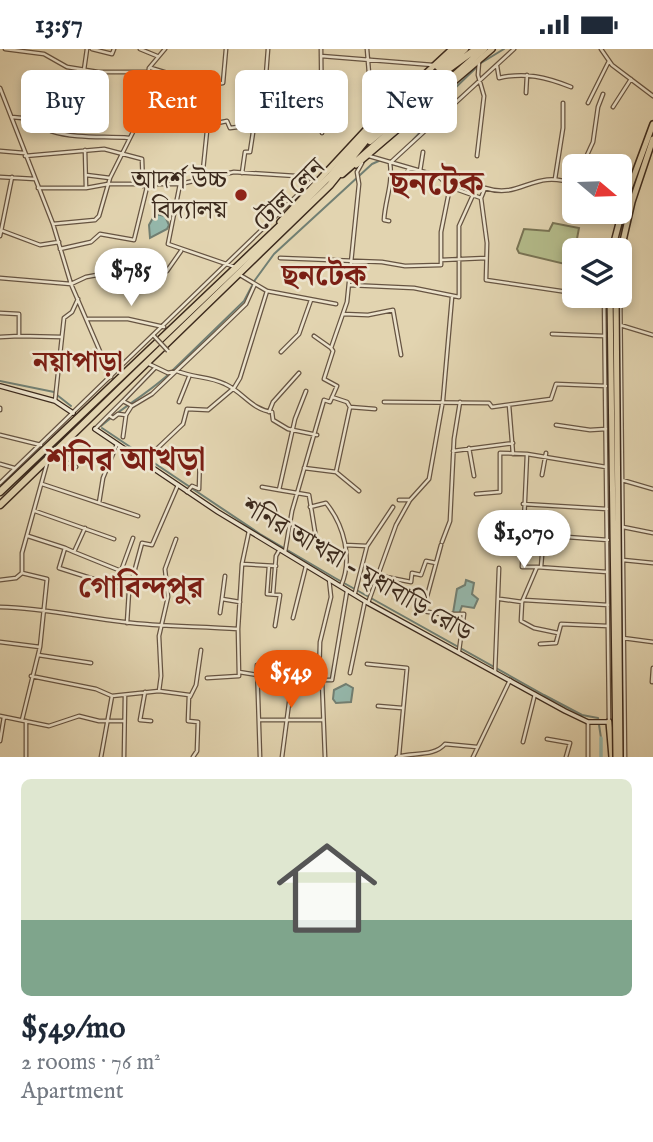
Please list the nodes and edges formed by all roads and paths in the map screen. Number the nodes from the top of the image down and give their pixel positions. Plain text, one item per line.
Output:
1 (5, 49) edge
2 (86, 49) edge
3 (92, 49) edge
4 (114, 49) edge
5 (140, 49) edge
6 (165, 49) edge
7 (226, 49) edge
8 (268, 49) edge
9 (321, 49) edge
10 (367, 49) edge
11 (454, 49) edge
12 (492, 49) edge
13 (514, 49) edge
14 (601, 49) edge
15 (31, 50) edge
16 (475, 52) edge
17 (321, 56) junction
18 (158, 57) junction
19 (366, 58) junction
20 (608, 61) junction
21 (433, 65) junction
22 (497, 66) junction
23 (84, 70) joint
24 (149, 70) edge
25 (266, 70) edge
26 (321, 70) edge
27 (367, 70) edge
28 (428, 70) edge
29 (440, 70) edge
30 (446, 70) edge
31 (449, 70) edge
32 (457, 71) edge
33 (527, 75) junction
34 (631, 79) junction
35 (221, 82) edge
36 (481, 82) junction
37 (571, 87) dead end
38 (0, 88) edge
39 (526, 93) dead end
40 (603, 94) dead end
41 (653, 96) edge
42 (2, 98) edge
43 (563, 103) dead end
44 (588, 103) dead end
45 (613, 107) dead end
46 (12, 117) junction
47 (221, 122) edge
48 (653, 124) edge
49 (235, 128) edge
50 (132, 133) edge
51 (207, 133) edge
52 (253, 133) edge
53 (363, 133) edge
54 (375, 133) edge
55 (381, 133) edge
56 (386, 133) edge
57 (389, 133) edge
58 (129, 138) junction
59 (651, 139) edge
60 (85, 150) junction
61 (0, 151) edge
62 (122, 152) junction
63 (424, 152) dead end
64 (24, 154) junction
65 (588, 154) edge
66 (370, 155) junction
67 (477, 156) dead end
68 (350, 159) junction
69 (390, 163) junction
70 (344, 166) junction
71 (409, 168) junction
72 (420, 171) junction
73 (242, 173) junction
74 (338, 174) junction
75 (86, 175) junction
76 (0, 177) edge
77 (12, 177) junction
78 (405, 177) dead end
79 (110, 178) junction
80 (562, 178) edge
81 (34, 179) junction
82 (555, 179) junction
83 (202, 180) junction
84 (108, 184) junction
85 (180, 184) junction
86 (145, 186) junction
87 (632, 186) edge
88 (328, 187) junction
89 (450, 187) junction
90 (38, 188) junction
91 (86, 188) junction
92 (473, 195) junction
93 (481, 198) junction
94 (0, 200) edge
95 (6, 202) junction
96 (389, 221) dead end
97 (53, 224) junction
98 (2, 230) edge
99 (274, 230) junction
100 (0, 236) edge
101 (59, 243) junction
102 (60, 249) junction
103 (181, 251) junction
104 (457, 257) junction
105 (280, 258) dead end
106 (486, 258) junction
107 (441, 260) junction
108 (352, 261) junction
109 (231, 266) junction
110 (240, 275) junction
111 (0, 278) edge
112 (71, 283) junction
113 (254, 283) junction
114 (349, 285) junction
115 (562, 291) edge
116 (267, 292) junction
117 (452, 297) junction
118 (78, 299) junction
119 (311, 300) junction
120 (336, 304) dead end
121 (604, 308) edge
122 (610, 308) edge
123 (616, 308) edge
124 (620, 308) edge
125 (0, 313) edge
126 (343, 314) junction
127 (87, 319) junction
128 (620, 325) junction
129 (167, 328) junction
130 (552, 334) dead end
131 (653, 335) edge
132 (19, 336) junction
133 (154, 336) junction
134 (314, 336) dead end
135 (604, 336) junction
136 (0, 337) edge
137 (62, 337) junction
138 (331, 348) junction
139 (168, 351) dead end
140 (281, 352) dead end
141 (401, 355) dead end
142 (152, 366) junction
143 (173, 372) junction
144 (299, 373) dead end
145 (111, 377) junction
146 (189, 377) junction
147 (621, 385) junction
148 (0, 386) edge
149 (606, 386) junction
150 (234, 388) junction
151 (306, 391) dead end
152 (332, 397) junction
153 (443, 400) junction
154 (55, 401) junction
155 (122, 401) junction
156 (179, 402) dead end
157 (384, 402) dead end
158 (460, 403) junction
159 (509, 405) junction
160 (132, 406) junction
161 (350, 407) junction
162 (375, 409) dead end
163 (269, 412) junction
164 (73, 413) junction
165 (126, 415) junction
166 (110, 416) junction
167 (556, 425) dead end
168 (95, 429) joint
169 (606, 429) junction
170 (293, 431) junction
171 (0, 435) edge
172 (317, 435) junction
173 (123, 437) dead end
174 (513, 443) junction
175 (117, 444) junction
176 (41, 445) junction
177 (469, 447) junction
178 (453, 451) junction
179 (546, 453) dead end
180 (513, 454) junction
181 (527, 454) junction
182 (200, 455) dead end
183 (53, 456) junction
184 (545, 458) junction
185 (144, 461) junction
186 (47, 462) junction
187 (0, 464) edge
188 (76, 467) dead end
189 (606, 467) junction
190 (304, 468) junction
191 (15, 469) junction
192 (336, 472) junction
193 (474, 475) dead end
194 (542, 475) dead end
195 (622, 480) junction
196 (0, 483) edge
197 (43, 484) junction
198 (178, 485) junction
199 (262, 487) dead end
200 (15, 488) junction
201 (189, 489) junction
202 (653, 489) edge
203 (279, 490) junction
204 (359, 491) dead end
205 (0, 492) edge
206 (298, 493) junction
207 (476, 494) dead end
208 (398, 500) dead end
209 (410, 500) junction
210 (99, 503) junction
211 (0, 505) edge
212 (523, 505) junction
213 (393, 506) dead end
214 (310, 507) junction
215 (607, 509) junction
216 (35, 511) junction
217 (138, 516) dead end
218 (623, 527) junction
219 (85, 528) junction
220 (521, 529) junction
221 (248, 530) junction
222 (653, 533) edge
223 (28, 536) junction
224 (567, 537) dead end
225 (134, 538) dead end
226 (114, 539) dead end
227 (176, 539) dead end
228 (608, 540) junction
229 (317, 544) dead end
230 (345, 545) junction
231 (367, 546) junction
232 (65, 548) junction
233 (282, 551) junction
234 (75, 552) junction
235 (623, 561) junction
236 (436, 563) junction
237 (653, 563) edge
238 (242, 564) junction
239 (269, 566) junction
240 (276, 566) junction
241 (306, 566) junction
242 (539, 567) junction
243 (499, 568) dead end
244 (608, 572) junction
245 (22, 573) junction
246 (376, 575) junction
247 (225, 576) dead end
248 (329, 579) junction
249 (0, 580) edge
250 (341, 586) junction
251 (348, 590) junction
252 (129, 591) junction
253 (355, 593) junction
254 (273, 594) junction
255 (222, 599) junction
256 (500, 599) junction
257 (523, 601) junction
258 (240, 602) junction
259 (368, 602) junction
260 (608, 605) junction
261 (0, 607) edge
262 (44, 608) junction
263 (220, 613) dead end
264 (293, 618) dead end
265 (127, 623) junction
266 (163, 624) junction
267 (275, 626) dead end
268 (608, 626) junction
269 (238, 629) junction
270 (558, 633) junction
271 (623, 638) junction
272 (0, 642) edge
273 (653, 642) edge
274 (540, 644) dead end
275 (40, 647) junction
276 (201, 650) dead end
277 (458, 652) junction
278 (38, 655) junction
279 (91, 663) dead end
280 (367, 664) dead end
281 (257, 665) dead end
282 (653, 668) edge
283 (495, 670) junction
284 (239, 672) junction
285 (350, 673) dead end
286 (257, 675) junction
287 (31, 676) junction
288 (207, 678) dead end
289 (321, 680) junction
290 (510, 680) junction
291 (652, 682) edge
292 (159, 691) junction
293 (145, 692) junction
294 (535, 694) junction
295 (112, 696) junction
296 (125, 696) junction
297 (189, 699) junction
298 (378, 706) dead end
299 (402, 708) junction
300 (2, 716) edge
301 (624, 718) junction
302 (107, 720) junction
303 (260, 720) junction
304 (322, 720) junction
305 (24, 721) junction
306 (124, 721) junction
307 (151, 721) dead end
308 (287, 722) junction
309 (590, 722) junction
310 (608, 722) junction
311 (624, 724) junction
312 (547, 739) dead end
313 (0, 741) edge
314 (523, 742) dead end
315 (477, 747) junction
316 (398, 756) edge
317 (26, 757) edge
318 (101, 757) edge
319 (124, 757) edge
320 (193, 757) edge
321 (260, 757) edge
322 (282, 757) edge
323 (325, 757) edge
324 (473, 757) edge
325 (566, 757) edge
326 (588, 757) edge
327 (618, 757) edge

1 - 15 street
2 - 23 street
3 - 4 street
5 - 18 street
6 - 18 street
7 - 35 street
8 - 25 street
9 - 17 street
10 - 19 street
11 - 21 main road
11 - 99 highway
12 - 16 main road
13 - 22 street
14 - 20 street
15 - 23 street
16 - 29 highway
16 - 30 highway
16 - 31 highway
16 - 32 highway
16 - 36 street
16 - 66 main road
16 - 68 highway
17 - 19 street
17 - 26 street
18 - 24 street
19 - 21 street
19 - 27 street
20 - 34 street
20 - 44 street
21 - 28 main road
22 - 33 street
22 - 36 street
33 - 37 street
33 - 39 street
34 - 41 street
34 - 45 street
36 - 67 street
36 - 69 street
38 - 42 street
40 - 65 street
42 - 46 street
43 - 82 street
46 - 58 street
46 - 64 street
47 - 49 street
48 - 59 main road
50 - 58 street
51 - 83 street
52 - 73 street
53 - 99 main road
54 - 68 highway, টোল লেন
55 - 70 highway
56 - 74 highway
57 - 88 highway
58 - 62 street
59 - 87 main road
60 - 62 street
60 - 64 street
60 - 75 street
61 - 64 street
62 - 79 street
62 - 86 street
63 - 72 street
64 - 81 street
66 - 69 street
66 - 88 main road
66 - 108 street
68 - 70 highway, টোল লেন
69 - 71 street
69 - 96 street
70 - 74 highway, টোল লেন
71 - 72 street
71 - 78 street
72 - 89 street
73 - 83 street
73 - 109 street
74 - 88 highway, টোল লেন
75 - 79 street
75 - 91 street
76 - 77 street
77 - 81 street
77 - 95 street
79 - 84 street
80 - 82 street
81 - 90 street
82 - 93 street
83 - 85 street
84 - 86 street
84 - 91 street
84 - 97 street
85 - 86 street
85 - 103 street
86 - 102 street
88 - 110 highway
88 - 200 highway, টোল লেন
89 - 92 street
89 - 107 street
90 - 91 street
90 - 97 street
92 - 93 street
92 - 104 street
93 - 106 street
94 - 95 street
95 - 98 street
97 - 101 street
98 - 100 street
98 - 101 street
99 - 109 highway
101 - 102 street
102 - 112 street
103 - 109 street
103 - 112 street
104 - 106 street
104 - 107 street
104 - 117 street
105 - 108 street
106 - 115 street
107 - 108 street
108 - 114 street
109 - 129 highway
110 - 113 street
110 - 142 highway
111 - 112 street
112 - 118 street
113 - 116 street
113 - 143 street
114 - 117 street
114 - 126 street
116 - 119 street
116 - 150 street
117 - 153 street
118 - 127 street
118 - 137 street
119 - 120 street
119 - 140 street
121 - 135 street
122 - 327 main road, bridge
123 - 327 main road, bridge
124 - 128 street
125 - 132 street
126 - 138 street
126 - 141 street
127 - 129 street
127 - 145 street
128 - 131 street
128 - 147 street
129 - 133 street
129 - 205 highway
130 - 135 street
132 - 136 street
132 - 137 street
133 - 139 street, bridge
133 - 145 street
134 - 138 street
135 - 149 street
137 - 154 street
138 - 152 street
142 - 143 street
142 - 155 street
142 - 183 highway
143 - 146 street
143 - 160 street
144 - 163 street
145 - 164 street
146 - 150 street
146 - 156 street
147 - 149 street
147 - 195 street
148 - 154 main road
149 - 159 street
149 - 169 street
150 - 163 street
150 - 185 street
151 - 170 street
152 - 161 street
152 - 172 street
153 - 157 street
153 - 158 street
153 - 209 street
154 - 164 main road
155 - 160 street
155 - 166 street
158 - 159 street
158 - 178 street
159 - 174 street
160 - 165 street
161 - 162 street
161 - 192 street
163 - 170 street
164 - 176 street
165 - 166 street
165 - 173 street
166 - 168 street
167 - 169 street
168 - 175 main road, শনির আখরা - মৃধাবাড়ি রোড
169 - 189 street
170 - 172 street
170 - 203 street
171 - 176 street
172 - 190 street
174 - 177 street
174 - 180 street
175 - 185 main road, শনির আখরা - মৃধাবাড়ি রোড
175 - 210 street
176 - 191 street
177 - 178 street
177 - 193 street
178 - 236 street
179 - 184 street
180 - 181 street
180 - 207 street
181 - 184 street
181 - 212 street
182 - 201 street
183 - 186 highway
183 - 188 street
184 - 189 street
184 - 194 street
185 - 198 main road, শনির আখরা - মৃধাবাড়ি রোড
186 - 197 street
186 - 200 highway
187 - 191 street
189 - 215 street
190 - 192 street
190 - 206 street
191 - 196 street
192 - 204 street
195 - 202 street
195 - 218 street
197 - 210 street
197 - 216 street
198 - 201 main road, শনির আখরা - মৃধাবাড়ি রোড
198 - 252 street
199 - 203 street
200 - 211 highway
201 - 221 main road, শনির আখরা - মৃধাবাড়ি রোড
203 - 206 street
206 - 214 street
206 - 233 street
208 - 209 street
209 - 246 street
210 - 217 street
212 - 215 street
212 - 220 street
213 - 231 street
214 - 229 street
214 - 230 street
215 - 228 street
216 - 219 street
216 - 223 street
218 - 222 street
218 - 235 street
219 - 226 street
219 - 234 street
220 - 242 street
220 - 242 street
221 - 233 main road, শনির আখরা - মৃধাবাড়ি রোড
221 - 238 street
223 - 232 street
223 - 245 street
224 - 228 street
225 - 234 street
227 - 266 street
228 - 244 street
230 - 231 street
230 - 250 street
231 - 253 street
232 - 234 street
232 - 252 street
233 - 240 street
233 - 241 main road, শনির আখরা - মৃধাবাড়ি রোড
235 - 237 street
235 - 271 street
236 - 246 street
236 - 277 street
238 - 239 street
238 - 258 street
239 - 240 street
239 - 254 street
240 - 254 street
241 - 248 main road, শনির আখরা - মৃধাবাড়ি রোড
241 - 264 street
242 - 244 street
242 - 257 street
243 - 256 street
244 - 260 street
245 - 249 street
245 - 262 street
246 - 259 street
247 - 255 street
248 - 250 main road, শনির আখরা - মৃধাবাড়ি রোড
248 - 289 street
250 - 251 main road, শনির আখরা - মৃধাবাড়ি রোড
251 - 253 main road, শনির আখরা - মৃধাবাড়ি রোড
251 - 289 street
252 - 265 street
253 - 259 main road, শনির আখরা - মৃধাবাড়ি রোড
254 - 267 street
255 - 258 street
255 - 263 street
256 - 257 street
256 - 283 street
257 - 260 street
257 - 270 street
258 - 269 street
259 - 277 main road, শনির আখরা - মৃধাবাড়ি রোড
259 - 285 street
260 - 268 street
261 - 262 street
262 - 265 street
262 - 275 street
265 - 266 street
266 - 269 street
266 - 292 street
268 - 270 street
268 - 310 street
269 - 284 street
270 - 274 street
271 - 273 street
271 - 301 street
272 - 275 street
275 - 278 street
276 - 297 street
277 - 283 main road, শনির আখরা - মৃধাবাড়ি রোড
278 - 279 street
278 - 287 street
280 - 299 street
281 - 286 street
282 - 291 street
283 - 290 main road, শনির আখরা - মৃধাবাড়ি রোড
284 - 286 street
284 - 288 street
286 - 303 street
287 - 295 street
287 - 305 street
289 - 304 street
289 - 308 street
290 - 294 main road, শনির আখরা - মৃধাবাড়ি রোড
290 - 315 street
292 - 293 street
292 - 297 street
293 - 296 street
293 - 307 street
294 - 309 main road, শনির আখরা - মৃধাবাড়ি রোড
294 - 314 street
295 - 296 street
295 - 302 street
296 - 306 street
297 - 320 street
298 - 299 street
299 - 316 street
300 - 305 street
300 - 313 street
301 - 310 street
301 - 311 street
302 - 305 street
302 - 306 street
302 - 318 street
303 - 308 street
303 - 321 street
304 - 308 street
304 - 323 street
305 - 317 street
306 - 319 street
308 - 322 street
309 - 310 main road, শনির আখরা - মৃধাবাড়ি রোড
309 - 326 street
310 - 311 street
310 - 327 main road
311 - 327 street
312 - 325 street
315 - 316 street
315 - 324 street

